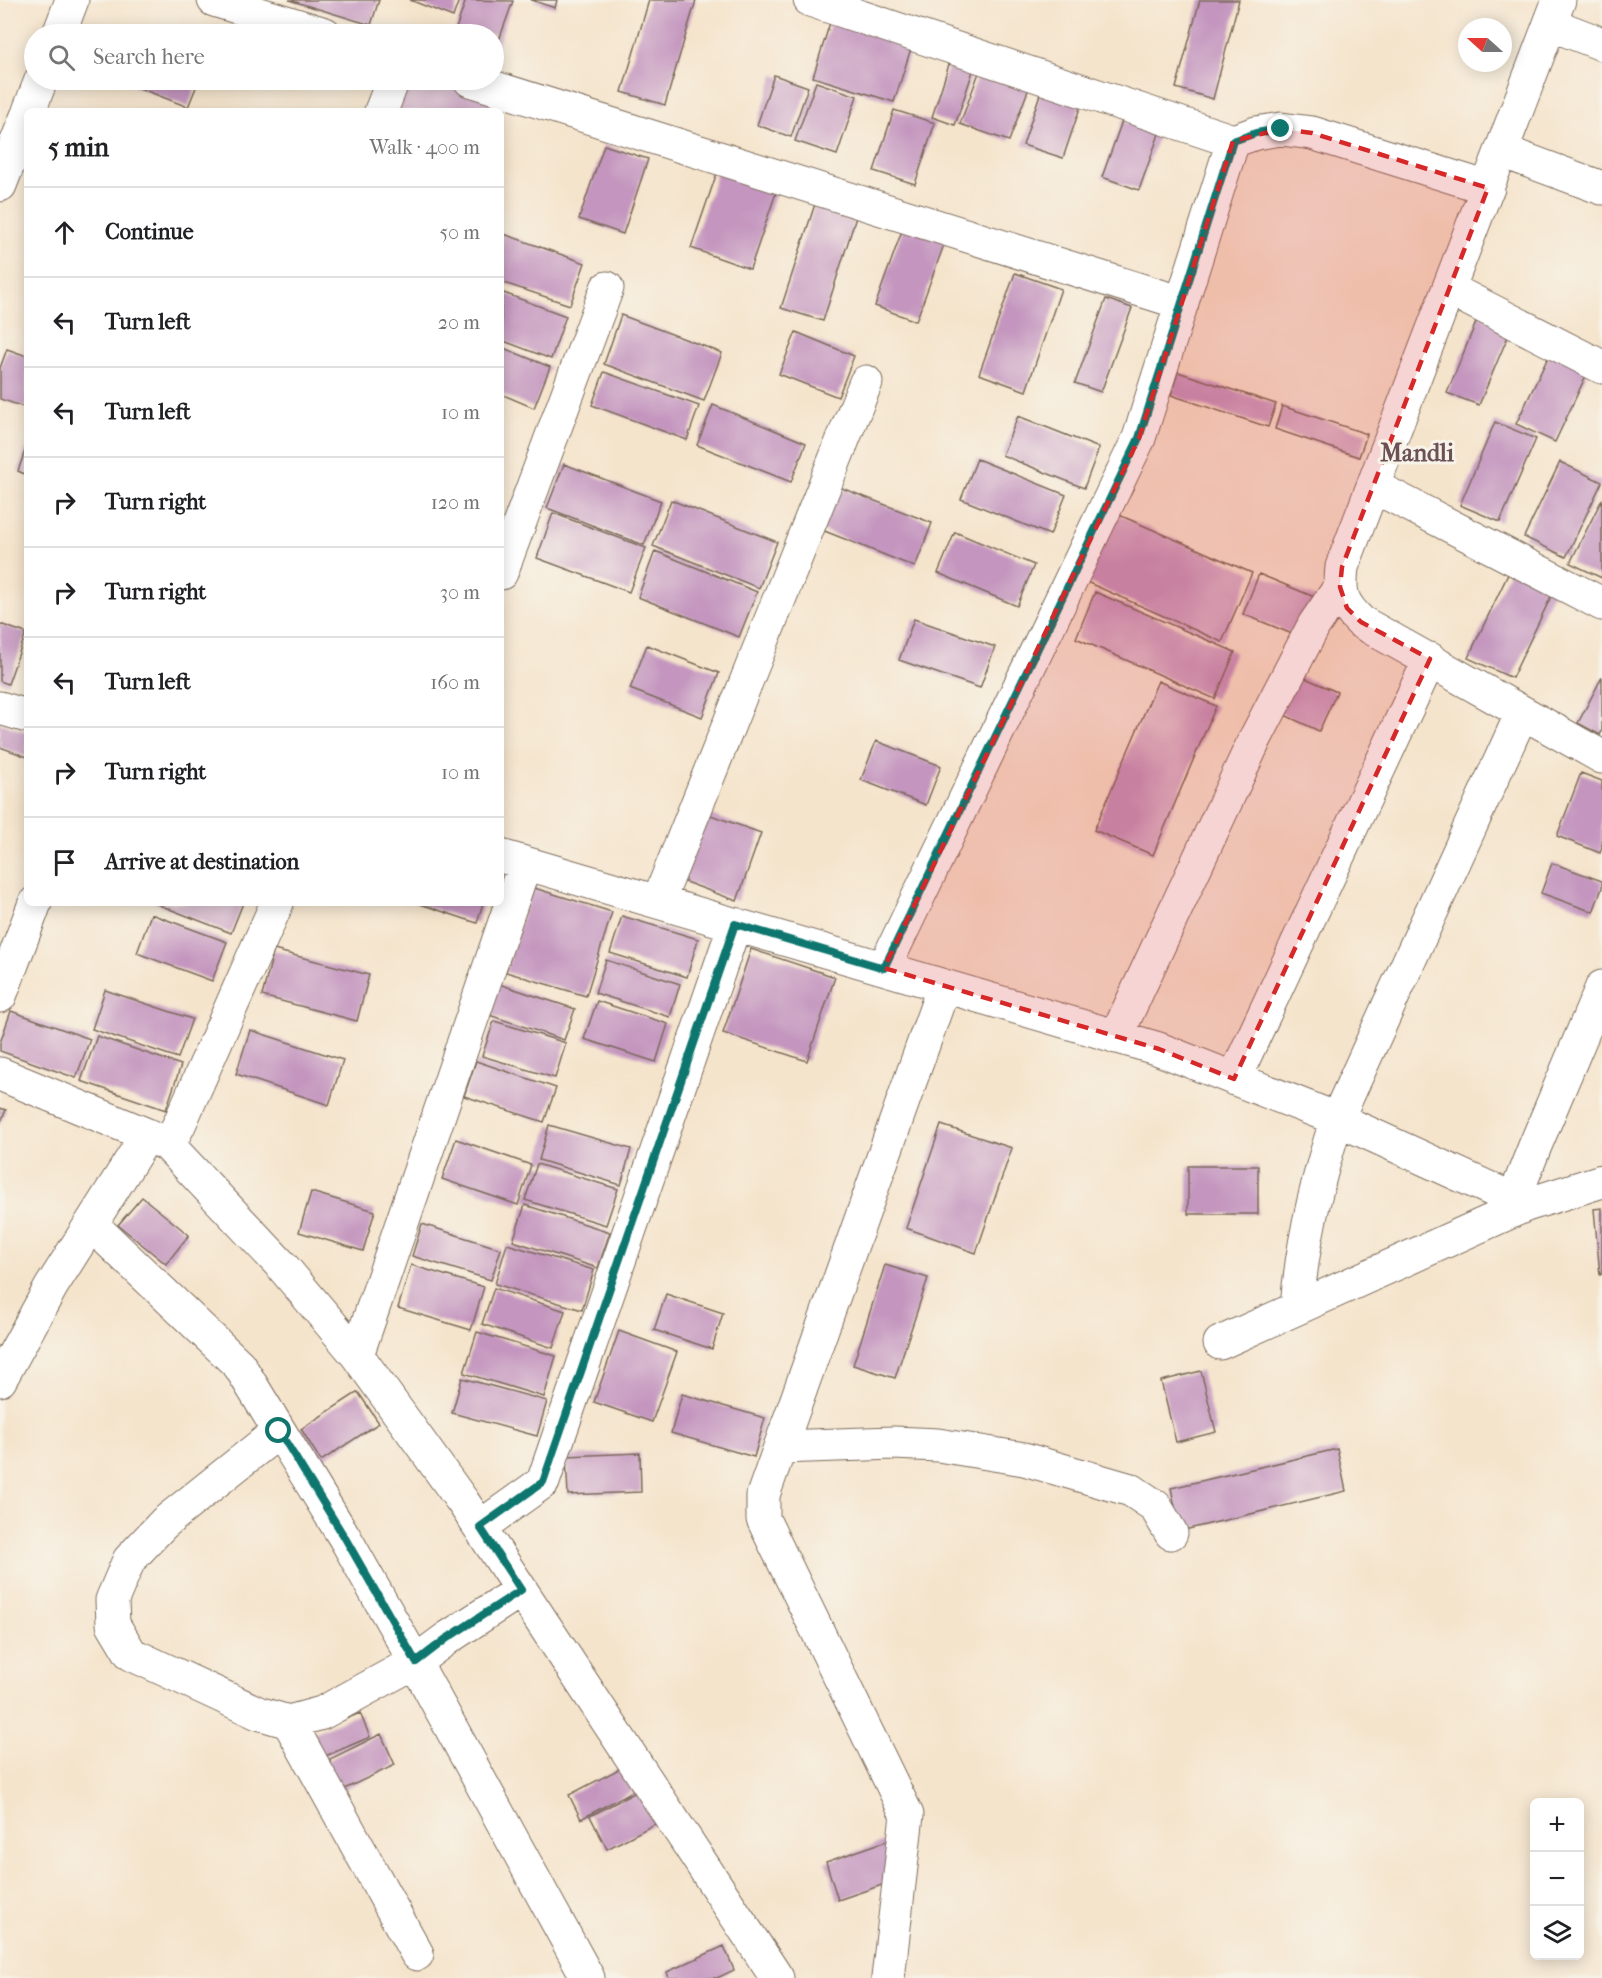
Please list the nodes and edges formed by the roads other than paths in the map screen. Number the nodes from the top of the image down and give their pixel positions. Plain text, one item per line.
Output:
1 (72, 0) edge
2 (214, 0) edge
3 (810, 0) edge
4 (1555, 12) edge
5 (63, 24) edge
6 (292, 24) edge
7 (1602, 44) edge
8 (37, 90) edge
9 (389, 90) edge
10 (502, 90) edge
11 (30, 108) edge
12 (382, 108) edge
13 (24, 124) edge
14 (1233, 141) junction
15 (1502, 151) junction
16 (0, 185) edge
17 (1488, 188) junction
18 (1602, 188) edge
19 (607, 288) dead end
20 (1449, 289) junction
21 (1182, 303) junction
22 (1602, 367) edge
23 (866, 382) dead end
24 (1373, 486) junction
25 (504, 565) edge
26 (1340, 586) junction
27 (1602, 604) edge
28 (1430, 659) junction
29 (0, 708) edge
30 (1522, 713) junction
31 (24, 715) edge
32 (1602, 757) edge
33 (513, 859) edge
34 (504, 888) edge
35 (657, 902) junction
36 (34, 906) edge
37 (276, 906) edge
38 (498, 906) edge
39 (735, 924) junction
40 (884, 968) junction
41 (944, 986) junction
42 (1602, 987) edge
43 (0, 996) edge
44 (1116, 1037) junction
45 (0, 1074) edge
46 (1234, 1078) junction
47 (1337, 1119) junction
48 (157, 1140) junction
49 (1602, 1181) edge
50 (1520, 1202) junction
51 (91, 1224) junction
52 (1297, 1307) junction
53 (1220, 1343) dead end
54 (357, 1355) junction
55 (0, 1380) edge
56 (279, 1431) junction
57 (780, 1447) junction
58 (480, 1527) junction
59 (1171, 1533) dead end
60 (521, 1590) junction
61 (416, 1662) junction
62 (289, 1722) junction
63 (417, 1954) dead end
64 (588, 1978) edge
65 (777, 1978) edge
66 (888, 1978) edge

1 - 5 street
2 - 6 street
3 - 14 street
4 - 7 street
4 - 15 street
8 - 11 street
9 - 12 street
10 - 21 street
13 - 16 street
14 - 17 street
14 - 21 street
15 - 17 street
15 - 18 street
17 - 20 street
19 - 25 street
20 - 22 street
20 - 24 street
21 - 40 street
23 - 35 street
24 - 26 street
24 - 27 street
26 - 28 street
26 - 44 street
28 - 30 street
28 - 46 street
29 - 31 street
30 - 32 street
30 - 47 street
33 - 34 street
33 - 35 street
35 - 39 street
36 - 43 street
37 - 48 street
38 - 54 street
39 - 40 street
39 - 58 street
40 - 41 street
41 - 44 street
41 - 57 street
42 - 50 street
44 - 46 street
45 - 48 street
46 - 47 street
47 - 50 street
47 - 52 street
48 - 51 street
48 - 54 street
49 - 50 street
50 - 52 street
51 - 55 street
51 - 56 street
52 - 53 street
54 - 58 street
56 - 61 street
56 - 62 street
57 - 59 street
57 - 66 street
58 - 60 street
60 - 61 street
60 - 65 street
61 - 62 street
61 - 64 street
62 - 63 street

